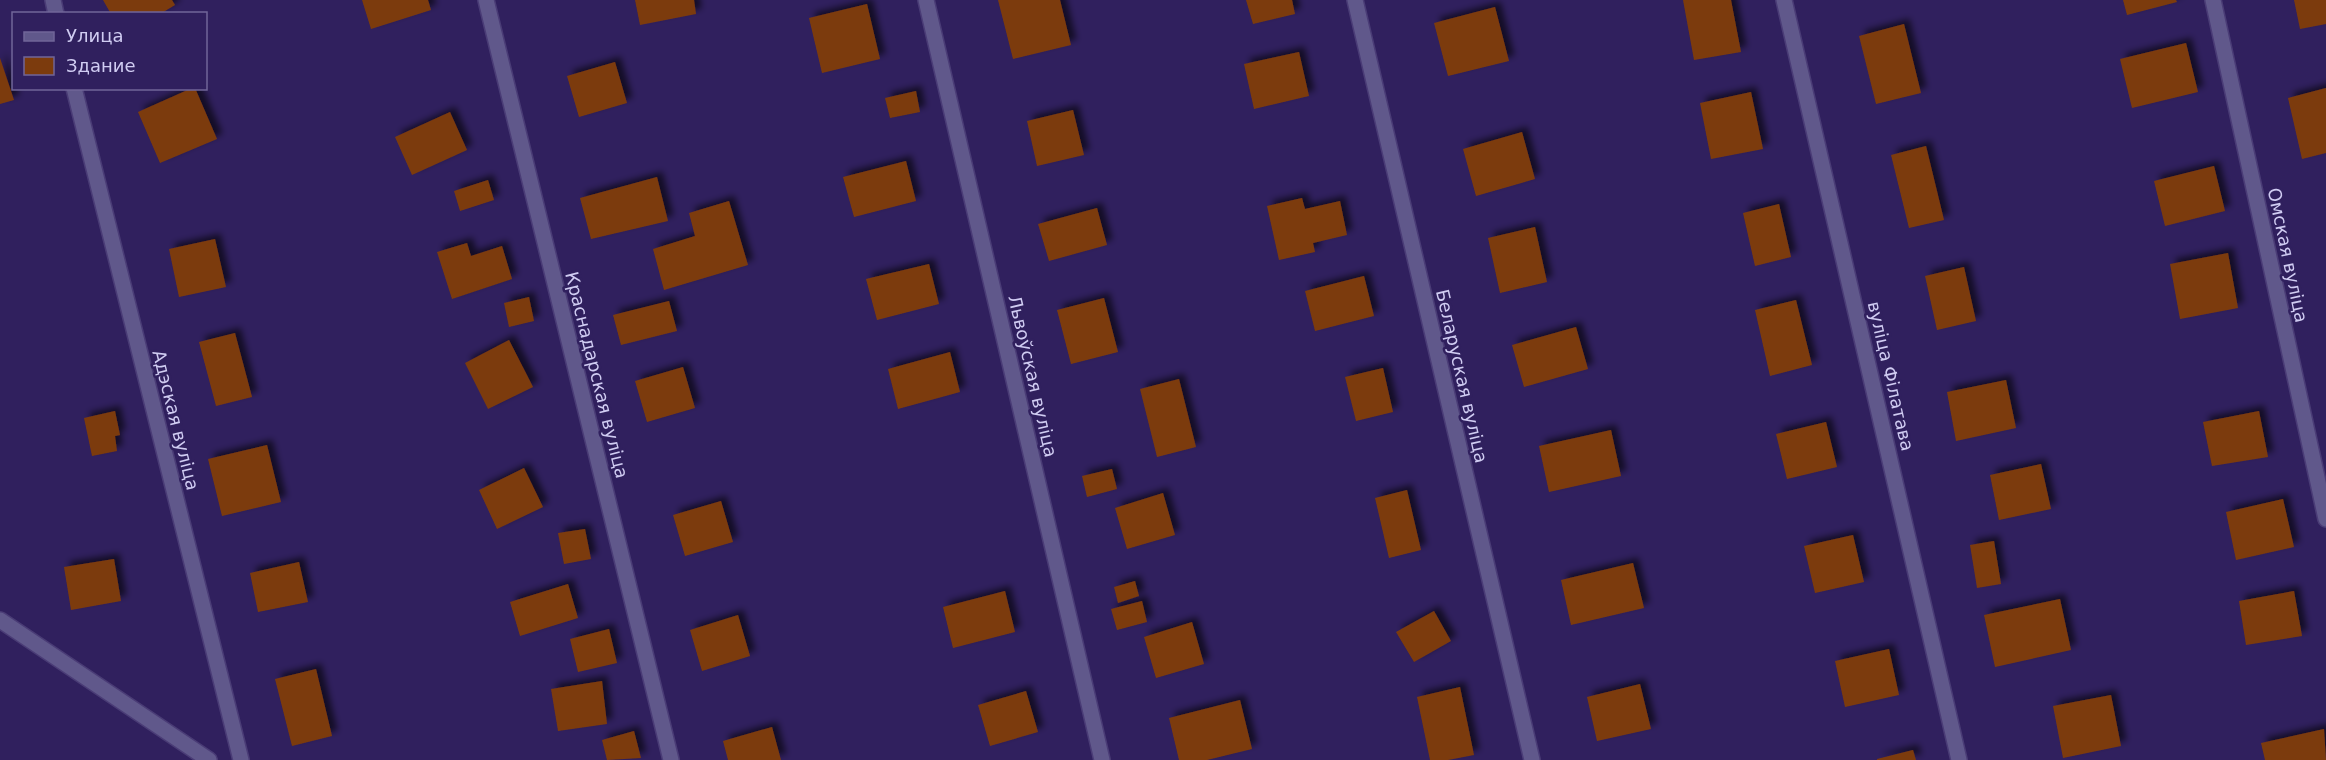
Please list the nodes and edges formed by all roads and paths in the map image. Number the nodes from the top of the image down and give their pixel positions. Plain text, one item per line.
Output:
1 (486, 0) edge
2 (926, 0) edge
3 (1355, 0) edge
4 (1784, 0) edge
5 (2213, 0) edge
6 (74, 90) edge
7 (2326, 519) edge
8 (0, 620) edge
9 (209, 760) edge
10 (241, 760) edge
11 (671, 760) edge
12 (1102, 760) edge
13 (1532, 760) edge
14 (1959, 760) edge

1 - 11 street, Краснадарская вуліца
2 - 12 street, Львоўская вуліца
3 - 13 street, Беларуская вуліца
4 - 14 street, вуліца Філатава
5 - 7 street, Омская вуліца
6 - 10 street, Адэская вуліца
8 - 9 street

